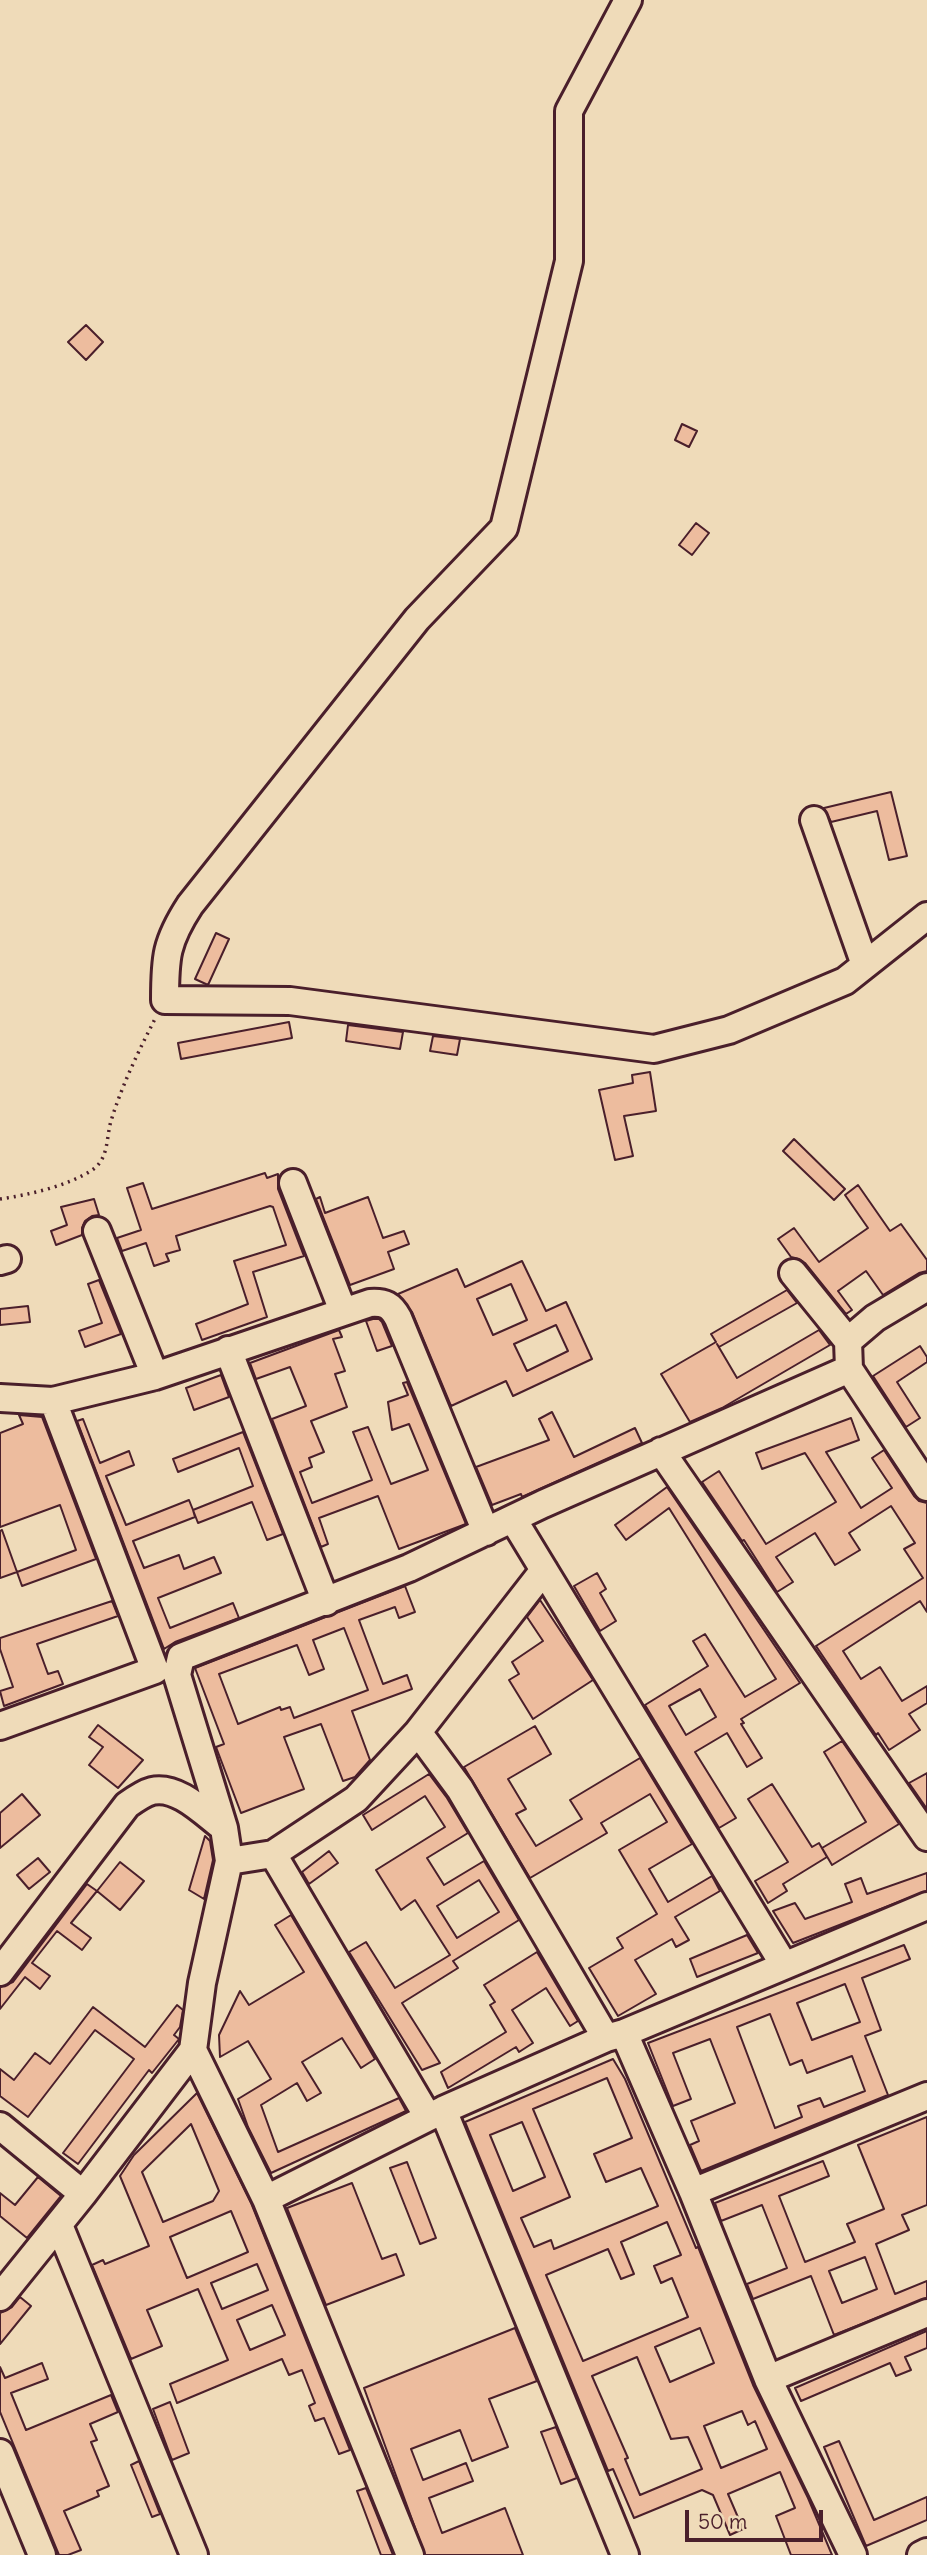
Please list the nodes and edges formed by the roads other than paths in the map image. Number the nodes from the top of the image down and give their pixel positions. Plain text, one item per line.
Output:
1 (628, 0) edge
2 (814, 820) dead end
3 (927, 916) edge
4 (865, 965) junction
5 (293, 1183) dead end
6 (97, 1231) dead end
7 (793, 1273) dead end
8 (927, 1287) edge
9 (343, 1311) junction
10 (848, 1341) junction
11 (228, 1350) junction
12 (849, 1369) junction
13 (155, 1376) junction
14 (0, 1398) edge
15 (53, 1401) junction
16 (662, 1451) junction
17 (927, 1486) edge
18 (513, 1519) junction
19 (486, 1532) junction
20 (544, 1570) junction
21 (326, 1602) junction
22 (181, 1657) junction
23 (155, 1670) junction
24 (0, 1726) edge
25 (418, 1732) junction
26 (223, 1828) junction
27 (927, 1837) edge
28 (273, 1854) junction
29 (229, 1861) junction
30 (927, 1906) edge
31 (784, 1965) junction
32 (0, 1972) edge
33 (615, 2036) junction
34 (193, 2050) junction
35 (927, 2096) edge
36 (435, 2113) junction
37 (0, 2126) edge
38 (693, 2192) junction
39 (83, 2194) junction
40 (266, 2199) junction
41 (59, 2225) junction
42 (0, 2297) edge
43 (927, 2312) edge
44 (768, 2379) junction
45 (0, 2453) edge
46 (927, 2553) edge
47 (42, 2555) edge
48 (194, 2555) edge
49 (410, 2555) edge
50 (625, 2555) edge
51 (853, 2555) edge
52 (921, 2555) edge

1 - 4 street
2 - 4 street
3 - 4 street
5 - 9 street
6 - 13 street
7 - 10 street
8 - 10 street
9 - 11 street
9 - 19 street
10 - 12 street
11 - 13 street
11 - 21 street
12 - 16 street
12 - 17 street
13 - 15 street
14 - 15 street
15 - 23 street
16 - 18 street
16 - 27 street
18 - 19 street
18 - 20 street
19 - 21 street
20 - 25 street
20 - 31 street
21 - 22 street
22 - 23 street
22 - 26 street
23 - 24 street
25 - 28 street
25 - 33 street
26 - 29 street
26 - 32 street
28 - 29 street
28 - 36 street
29 - 34 street
30 - 31 street
31 - 33 street
33 - 36 street
33 - 38 street
34 - 39 street
34 - 40 street
35 - 38 street
36 - 40 street
36 - 50 street
37 - 39 street
38 - 44 street
39 - 41 street
40 - 49 street
41 - 42 street
41 - 48 street
43 - 44 street
44 - 51 street
45 - 47 street
46 - 52 street

